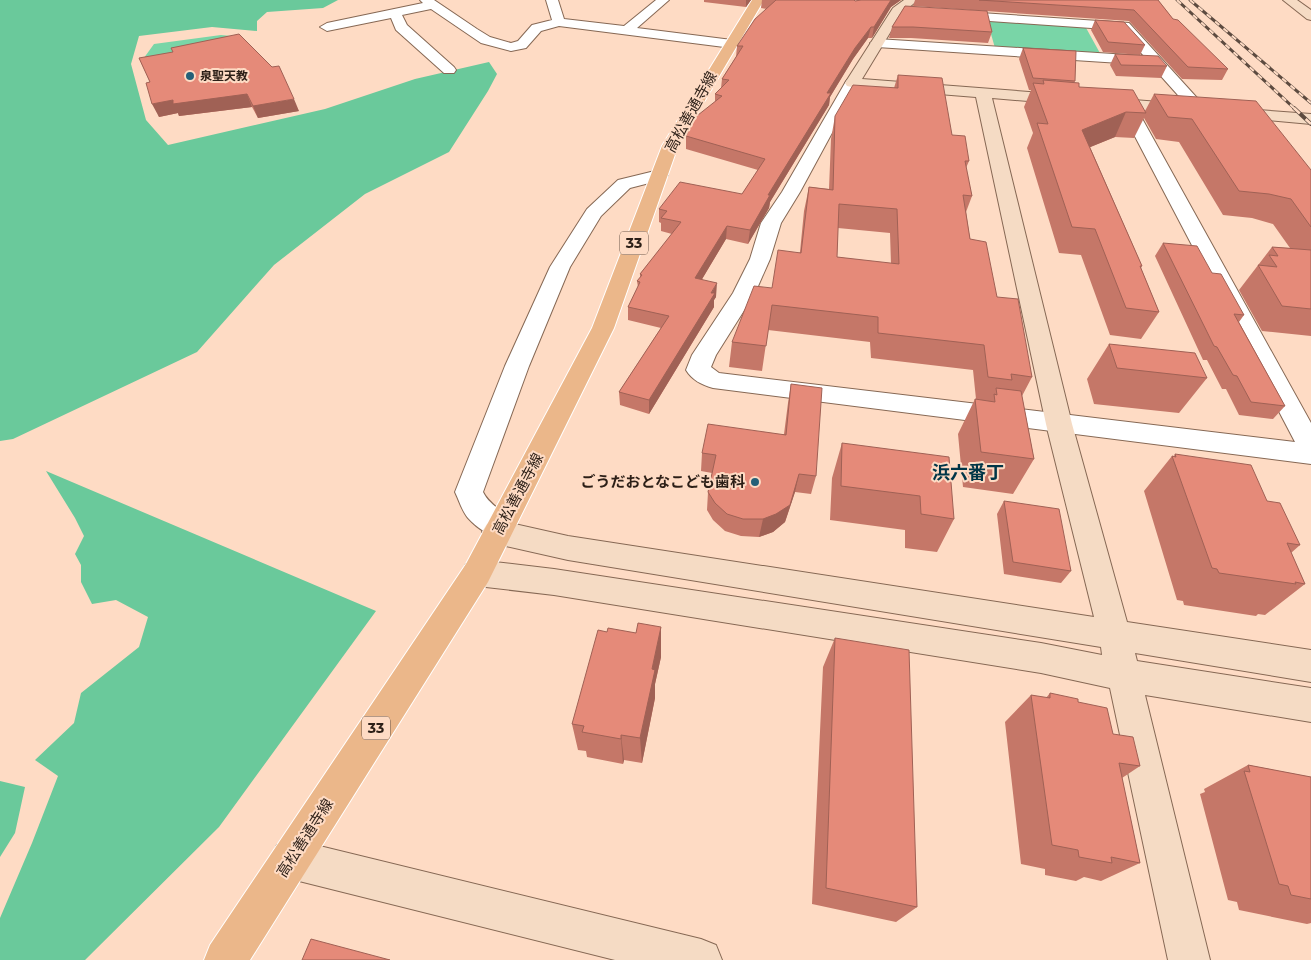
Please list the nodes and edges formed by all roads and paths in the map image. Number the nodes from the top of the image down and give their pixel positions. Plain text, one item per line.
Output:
1 (552, 0) edge
2 (663, 0) edge
3 (758, 0) edge
4 (1289, 0) edge
5 (430, 2) edge
6 (914, 6) edge
7 (395, 12) junction
8 (936, 14) edge
9 (1311, 16) edge
10 (559, 22) junction
11 (327, 26) dead end
12 (627, 30) junction
13 (877, 43) junction
14 (732, 44) junction
15 (1155, 62) junction
16 (449, 70) dead end
17 (852, 83) junction
18 (983, 93) junction
19 (1126, 104) junction
20 (1200, 110) junction
21 (1251, 114) junction
22 (1311, 119) edge
23 (1263, 129) edge
24 (659, 175) junction
25 (1060, 424) junction
26 (1311, 447) edge
27 (1311, 454) edge
28 (498, 529) junction
29 (477, 572) junction
30 (1114, 634) junction
31 (1311, 666) edge
32 (1123, 674) junction
33 (1311, 705) edge
34 (291, 859) junction
35 (225, 960) edge
36 (701, 960) edge
37 (1189, 960) edge

1 - 10 street
2 - 12 street
3 - 14 main road, 高松善通寺線 / 33
4 - 9 street
5 - 7 street
5 - 10 street
6 - 13 street
7 - 11 street
7 - 16 street
8 - 15 street
10 - 12 street
12 - 14 street
13 - 15 street
13 - 17 street
14 - 24 main road, 高松善通寺線 / 33
15 - 20 street
17 - 18 street
17 - 25 street
18 - 19 street
18 - 25 street
19 - 20 street
19 - 26 street
20 - 21 street
21 - 22 street
21 - 23 street
24 - 28 main road, 高松善通寺線 / 33
24 - 28 street
25 - 27 street
25 - 30 street
28 - 29 main road, 高松善通寺線 / 33
28 - 30 street
29 - 32 street
29 - 34 main road, 高松善通寺線 / 33
30 - 31 street
30 - 32 street
32 - 33 street
32 - 37 street
34 - 35 main road, 高松善通寺線 / 33
34 - 36 street

